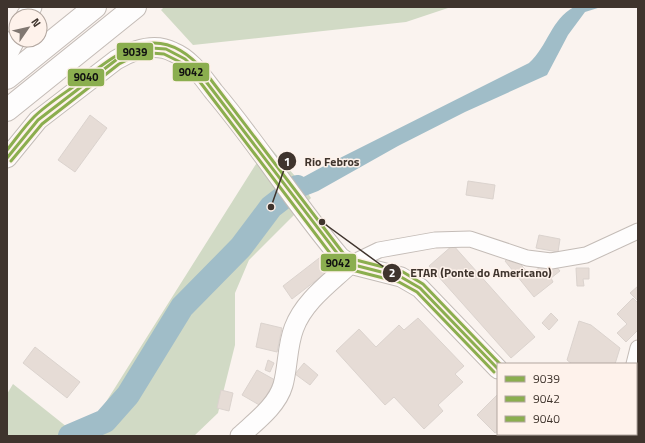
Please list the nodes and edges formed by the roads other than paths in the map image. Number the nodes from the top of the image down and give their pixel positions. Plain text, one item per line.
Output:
1 (96, 7) edge
2 (131, 10) edge
3 (7, 78) edge
4 (7, 110) edge
5 (7, 158) edge
6 (638, 231) edge
7 (350, 264) junction
8 (638, 348) edge
9 (634, 363) edge
10 (497, 368) edge
11 (240, 436) edge

1 - 3 highway
2 - 4 highway
5 - 7 street
6 - 7 street
7 - 10 street
7 - 11 street
8 - 9 street

